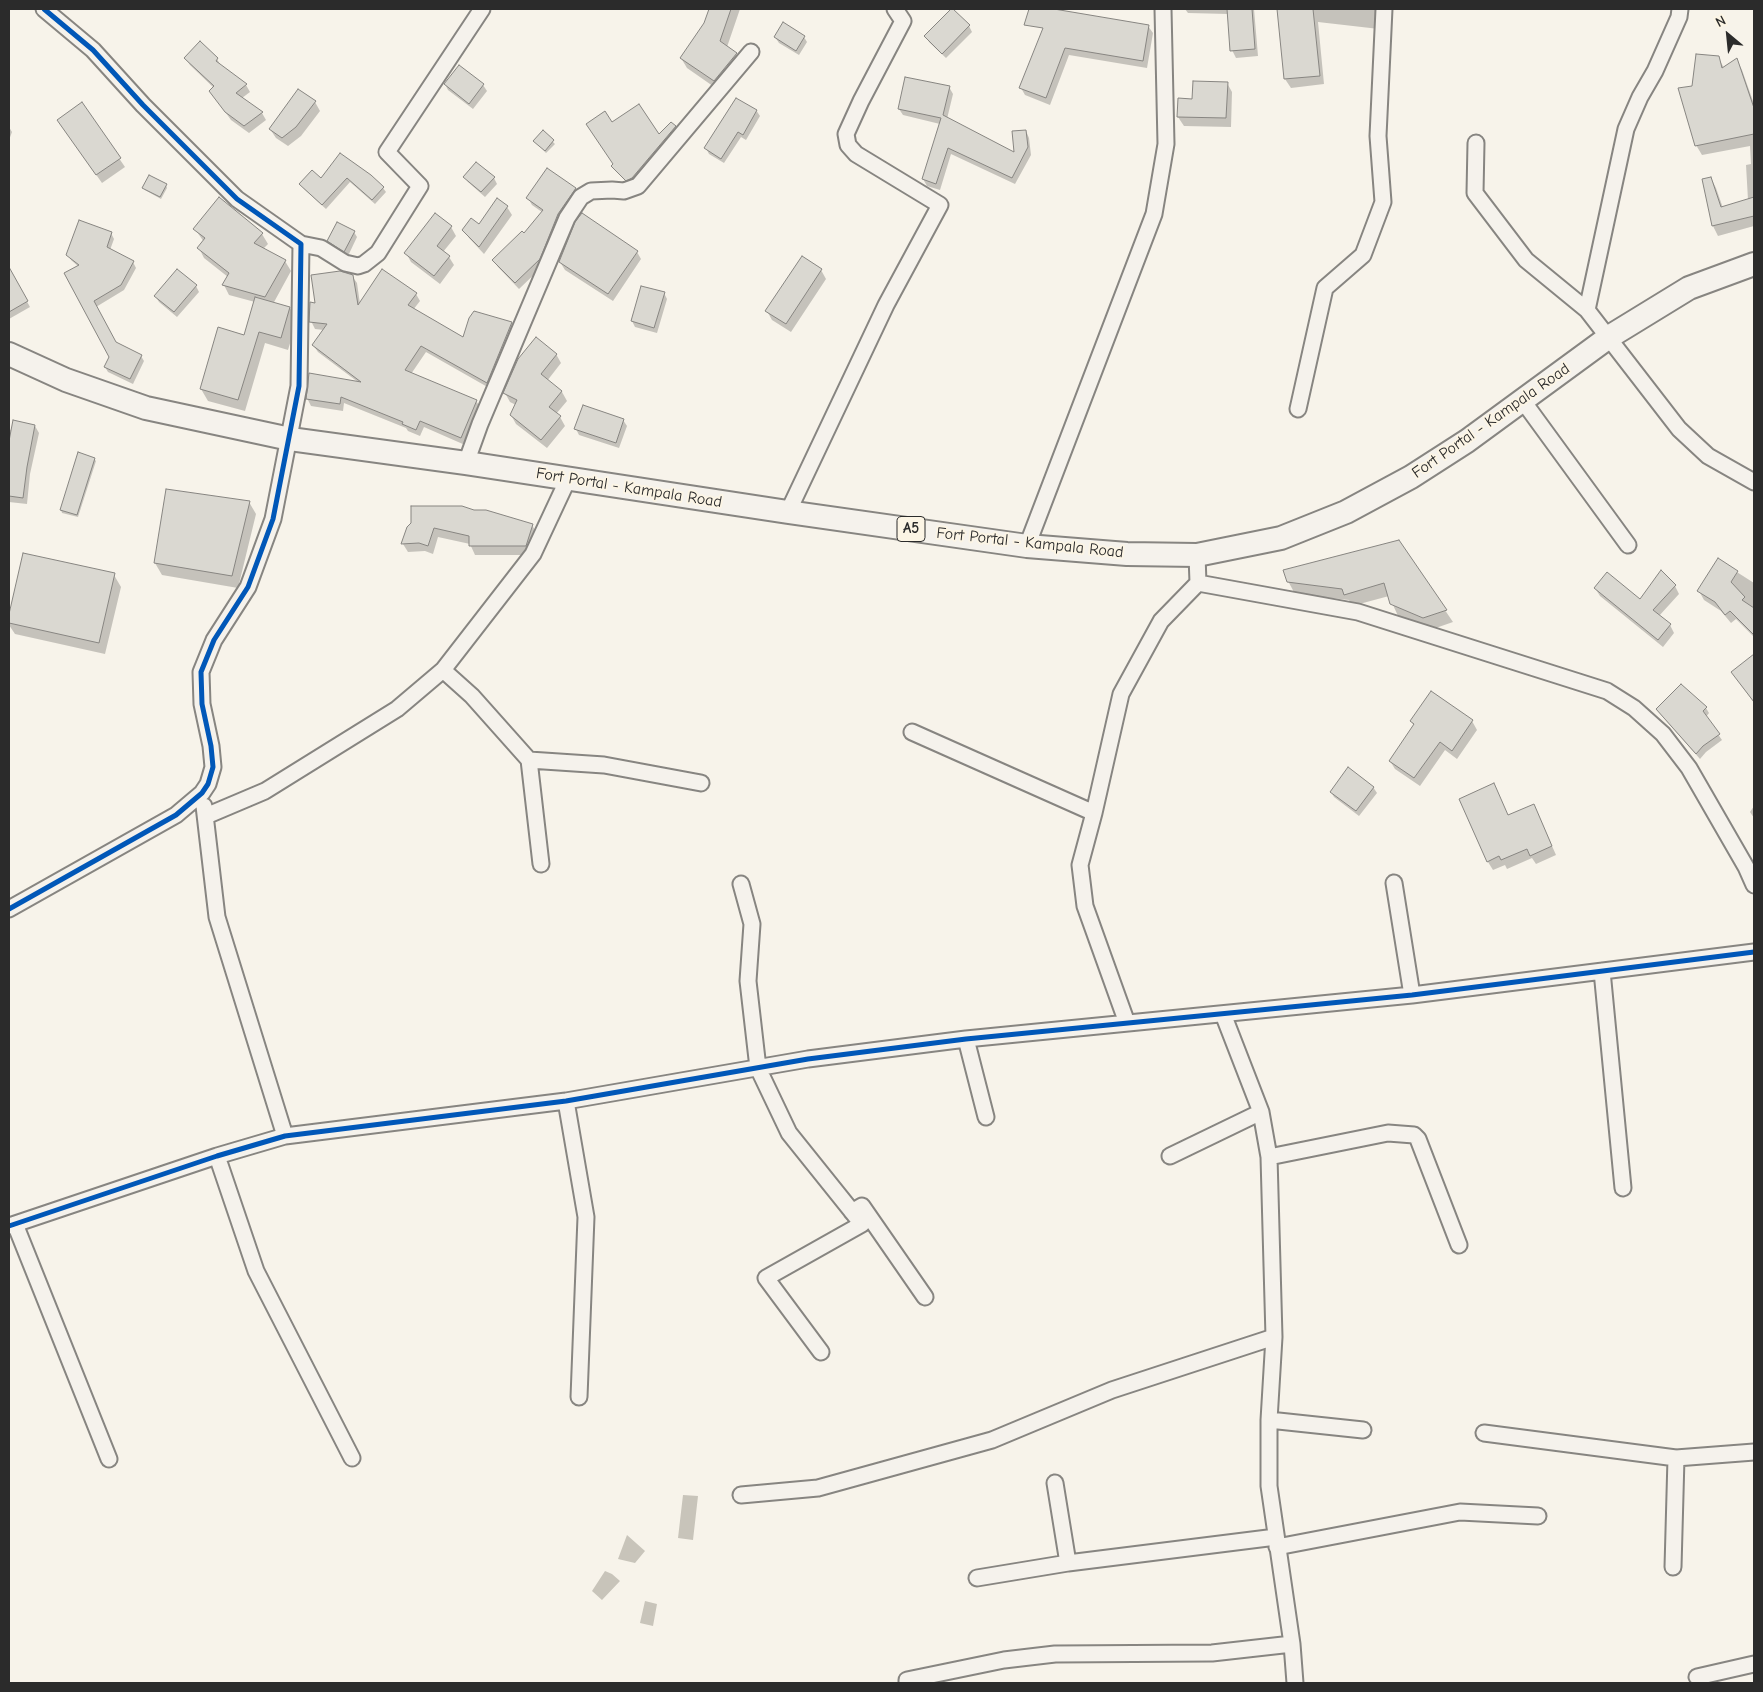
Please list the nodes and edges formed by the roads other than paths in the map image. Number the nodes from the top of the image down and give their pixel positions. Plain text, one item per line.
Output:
1 (44, 9) edge
2 (482, 9) edge
3 (895, 9) edge
4 (1163, 9) edge
5 (1384, 9) edge
6 (1680, 9) edge
7 (751, 52) dead end
8 (1476, 143) dead end
9 (301, 244) junction
10 (1754, 264) edge
11 (1587, 310) junction
12 (1609, 337) junction
13 (9, 354) edge
14 (1522, 401) junction
15 (1298, 409) dead end
16 (290, 439) junction
17 (466, 463) junction
18 (568, 478) junction
19 (1754, 482) edge
20 (788, 512) junction
21 (1628, 545) dead end
22 (1026, 546) junction
23 (1197, 555) junction
24 (1198, 583) junction
25 (443, 670) junction
26 (912, 732) dead end
27 (529, 760) junction
28 (701, 783) dead end
29 (202, 792) junction
30 (1094, 813) junction
31 (206, 816) junction
32 (541, 864) dead end
33 (1394, 883) dead end
34 (741, 884) dead end
35 (1754, 885) edge
36 (9, 909) edge
37 (1754, 952) edge
38 (1602, 971) junction
39 (1412, 995) junction
40 (1223, 1014) junction
41 (1127, 1023) junction
42 (966, 1039) junction
43 (758, 1068) junction
44 (566, 1101) junction
45 (1261, 1112) junction
46 (986, 1117) dead end
47 (284, 1136) junction
48 (217, 1156) junction
49 (1170, 1156) dead end
50 (1269, 1157) junction
51 (1623, 1188) dead end
52 (852, 1212) junction
53 (12, 1225) edge
54 (1458, 1245) dead end
55 (925, 1297) dead end
56 (1274, 1337) junction
57 (821, 1352) dead end
58 (579, 1397) dead end
59 (1269, 1420) junction
60 (1363, 1430) dead end
61 (1484, 1433) dead end
62 (1754, 1452) edge
63 (352, 1458) dead end
64 (1676, 1458) junction
65 (109, 1459) dead end
66 (1055, 1483) dead end
67 (741, 1495) dead end
68 (1538, 1516) dead end
69 (1277, 1542) junction
70 (1068, 1563) junction
71 (1673, 1567) dead end
72 (976, 1578) dead end
73 (1292, 1644) junction
74 (1754, 1664) edge
75 (1697, 1677) dead end
76 (907, 1683) edge
77 (1295, 1683) edge

1 - 9 street
2 - 9 street
3 - 20 street
4 - 22 street
5 - 15 street
6 - 11 street
7 - 17 street
8 - 11 street
9 - 16 street
10 - 12 main road, Fort Portal - Kampala Road / A5
11 - 12 street
12 - 14 main road, Fort Portal - Kampala Road / A5
12 - 19 street
13 - 16 main road, Fort Portal - Kampala Road / A5
14 - 21 street
14 - 23 main road, Fort Portal - Kampala Road / A5
16 - 17 main road, Fort Portal - Kampala Road / A5
16 - 29 street
17 - 18 main road, Fort Portal - Kampala Road / A5
18 - 20 main road, Fort Portal - Kampala Road / A5
18 - 25 street
20 - 22 main road, Fort Portal - Kampala Road / A5
22 - 23 main road, Fort Portal - Kampala Road / A5
23 - 24 street
24 - 30 street
24 - 35 street
25 - 27 street
25 - 31 street
26 - 30 street
27 - 28 street
27 - 32 street
29 - 31 street
29 - 36 street
30 - 41 street
31 - 47 street
33 - 39 street
34 - 43 street
37 - 38 street
38 - 39 street
38 - 51 street
39 - 40 street
40 - 41 street
40 - 45 street
41 - 42 street
42 - 43 street
42 - 46 street
43 - 44 street
43 - 52 street
44 - 47 street
44 - 58 street
45 - 49 street
45 - 50 street
47 - 48 street
48 - 53 street
48 - 63 street
50 - 54 street
50 - 56 street
52 - 55 street
52 - 57 street
53 - 65 street
56 - 59 street
56 - 67 street
59 - 60 street
59 - 69 street
61 - 64 street
62 - 64 street
64 - 71 street
66 - 70 street
68 - 69 street
69 - 70 street
69 - 73 street
70 - 72 street
73 - 76 street
73 - 77 street
74 - 75 street

